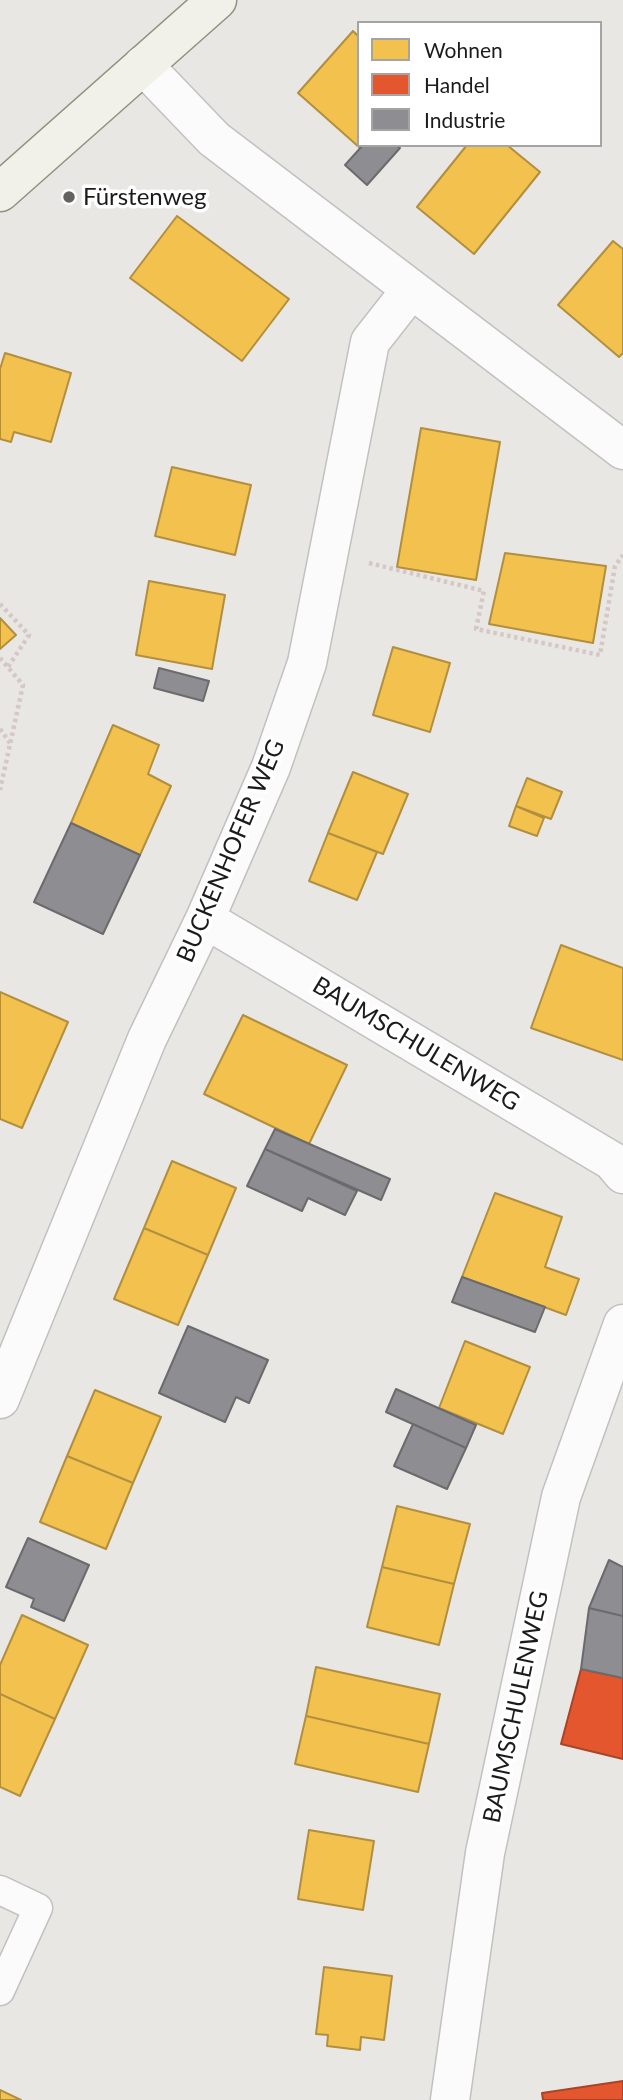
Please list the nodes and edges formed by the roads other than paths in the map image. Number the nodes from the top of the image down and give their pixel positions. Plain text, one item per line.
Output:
1 (217, 0) edge
2 (143, 65) junction
3 (0, 192) edge
4 (410, 291) junction
5 (623, 450) edge
6 (205, 919) junction
7 (623, 1174) edge
8 (623, 1324) edge
9 (0, 1399) edge
10 (0, 1890) edge
11 (0, 1991) edge
12 (450, 2100) edge

1 - 2 street
2 - 3 street
2 - 4 street
4 - 5 street
4 - 6 street, BUCKENHOFER WEG
6 - 7 street, BAUMSCHULENWEG
6 - 9 street, BUCKENHOFER WEG
8 - 12 street, BAUMSCHULENWEG
10 - 11 lane

